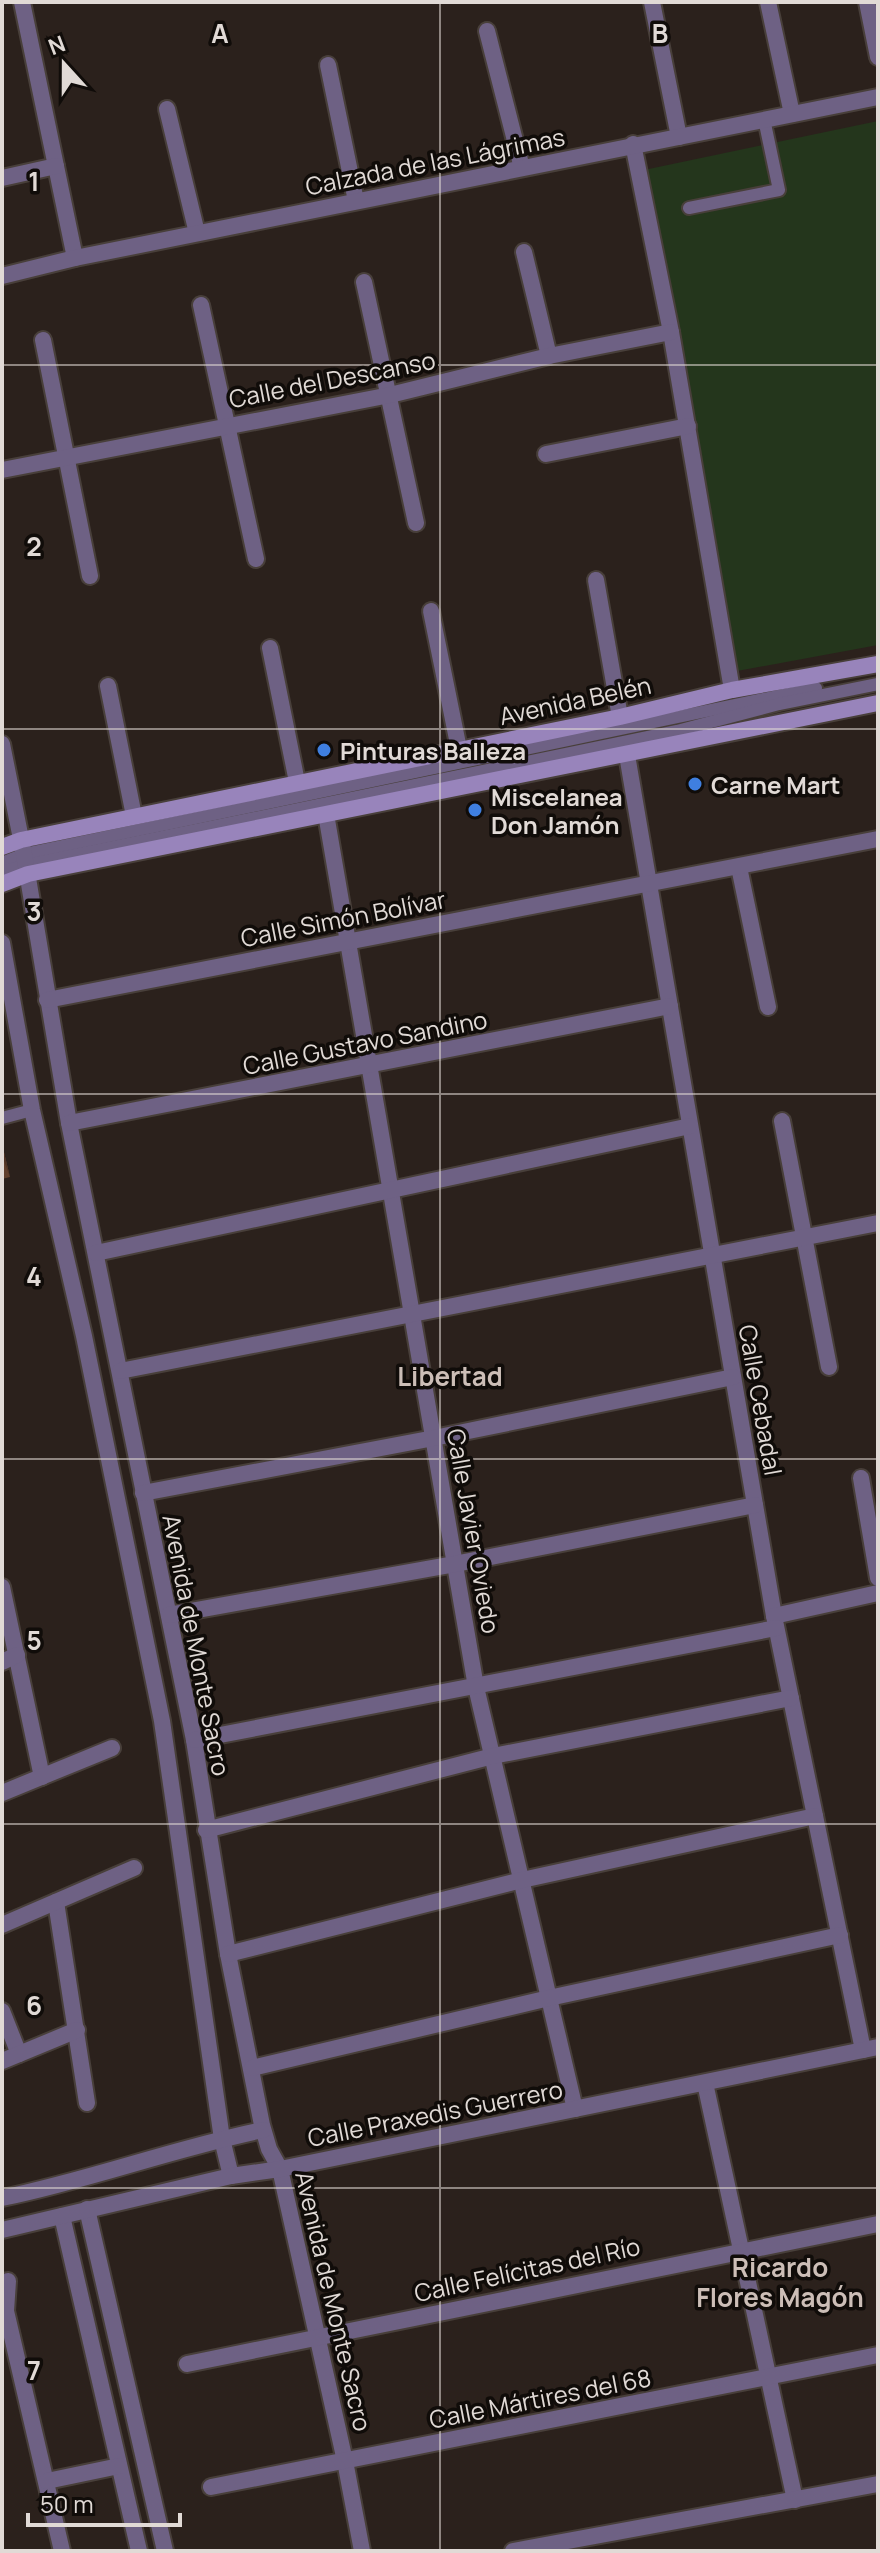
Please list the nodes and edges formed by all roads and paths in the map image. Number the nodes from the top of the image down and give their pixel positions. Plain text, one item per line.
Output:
1 (22, 2) edge
2 (652, 2) edge
3 (768, 2) edge
4 (867, 2) edge
5 (487, 31) dead end
6 (878, 57) edge
7 (328, 65) dead end
8 (878, 97) edge
9 (167, 109) dead end
10 (792, 114) junction
11 (764, 119) junction
12 (679, 137) junction
13 (633, 144) junction
14 (56, 166) junction
15 (522, 168) junction
16 (2, 178) edge
17 (356, 201) junction
18 (689, 208) dead end
19 (197, 233) junction
20 (524, 252) dead end
21 (75, 258) junction
22 (2, 276) edge
23 (364, 282) dead end
24 (201, 305) dead end
25 (671, 332) junction
26 (43, 340) dead end
27 (549, 356) junction
28 (390, 395) junction
29 (226, 425) junction
30 (688, 426) junction
31 (546, 454) dead end
32 (66, 457) junction
33 (2, 470) edge
34 (416, 523) dead end
35 (256, 559) dead end
36 (90, 576) dead end
37 (596, 580) dead end
38 (431, 611) dead end
39 (270, 648) dead end
40 (878, 664) edge
41 (878, 677) edge
42 (878, 684) edge
43 (108, 686) dead end
44 (732, 690) junction
45 (878, 703) edge
46 (620, 717) junction
47 (2, 744) edge
48 (459, 749) junction
49 (627, 755) junction
50 (297, 782) junction
51 (326, 814) junction
52 (134, 816) junction
53 (878, 839) edge
54 (2, 847) edge
55 (25, 858) junction
56 (2, 863) edge
57 (739, 867) junction
58 (2, 872) edge
59 (2, 884) edge
60 (649, 885) junction
61 (347, 941) junction
62 (2, 943) edge
63 (47, 1000) junction
64 (670, 1006) junction
65 (768, 1007) dead end
66 (369, 1066) junction
67 (32, 1110) junction
68 (2, 1118) edge
69 (782, 1121) dead end
70 (69, 1123) junction
71 (690, 1126) junction
72 (391, 1191) junction
73 (878, 1223) edge
74 (804, 1238) junction
75 (96, 1253) junction
76 (712, 1257) junction
77 (412, 1315) junction
78 (829, 1367) dead end
79 (120, 1371) junction
80 (733, 1377) junction
81 (434, 1438) junction
82 (861, 1478) dead end
83 (143, 1493) junction
84 (755, 1505) junction
85 (455, 1564) junction
86 (878, 1578) edge
87 (2, 1587) edge
88 (878, 1593) edge
89 (169, 1615) junction
90 (775, 1622) junction
91 (9, 1658) edge
92 (476, 1687) junction
93 (791, 1698) junction
94 (194, 1740) junction
95 (112, 1748) dead end
96 (493, 1756) junction
97 (42, 1777) junction
98 (2, 1793) edge
99 (815, 1816) junction
100 (206, 1830) junction
101 (134, 1868) dead end
102 (522, 1880) junction
103 (56, 1902) junction
104 (2, 1925) edge
105 (840, 1935) junction
106 (228, 1954) junction
107 (549, 1998) junction
108 (2, 2011) edge
109 (77, 2030) junction
110 (871, 2049) edge
111 (19, 2054) junction
112 (2, 2061) edge
113 (252, 2068) junction
114 (705, 2083) junction
115 (87, 2103) dead end
116 (575, 2109) junction
117 (263, 2130) junction
118 (222, 2139) junction
119 (280, 2169) junction
120 (231, 2176) junction
121 (2, 2198) edge
122 (87, 2209) junction
123 (62, 2216) junction
124 (878, 2224) edge
125 (2, 2230) edge
126 (740, 2250) junction
127 (8, 2281) dead end
128 (4, 2312) edge
129 (318, 2337) junction
130 (878, 2355) edge
131 (187, 2364) dead end
132 (767, 2377) junction
133 (128, 2388) junction
134 (103, 2394) junction
135 (345, 2461) junction
136 (119, 2466) junction
137 (47, 2481) junction
138 (878, 2484) edge
139 (211, 2487) dead end
140 (795, 2500) junction
141 (62, 2551) edge
142 (139, 2551) edge
143 (165, 2551) edge
144 (362, 2551) edge
145 (513, 2551) edge

1 - 14 street
2 - 12 street
3 - 10 street
4 - 6 street
5 - 15 street
7 - 17 street
8 - 10 street, Calzada de las Lágrimas
9 - 19 street
10 - 11 street, Calzada de las Lágrimas
11 - 12 street, Calzada de las Lágrimas
11 - 18 lane
12 - 13 street, Calzada de las Lágrimas
13 - 15 street, Calzada de las Lágrimas
13 - 25 street
14 - 16 street
14 - 21 street
15 - 17 street, Calzada de las Lágrimas
17 - 19 street, Calzada de las Lágrimas
19 - 21 street, Calzada de las Lágrimas
20 - 27 street
21 - 22 street, Calzada de las Lágrimas
23 - 28 street
24 - 29 street
25 - 27 street, Calle del Descanso
25 - 30 street
26 - 32 street
27 - 28 street, Calle del Descanso
28 - 29 street, Calle del Descanso
28 - 34 street
29 - 32 street, Calle del Descanso
29 - 35 street
30 - 31 street
30 - 44 street
32 - 33 street, Calle del Descanso
32 - 36 street
37 - 46 street
38 - 48 street
39 - 50 street
40 - 44 main road, Avenida Belén
41 - 55 lane
42 - 55 lane
43 - 52 street
44 - 46 main road, Avenida Belén
45 - 49 main road, Avenida Belén
46 - 48 main road, Avenida Belén
47 - 55 street, Avenida de Monte Sacro
48 - 50 main road, Avenida Belén
49 - 51 main road, Avenida Belén
49 - 60 street, Calle Cebadal
50 - 52 main road, Avenida Belén
51 - 55 main road, Avenida Belén
51 - 61 street, Calle Javier Oviedo
52 - 55 main road, Avenida Belén
53 - 57 street, Calle Simón Bolívar
54 - 55 main road, Avenida Belén
55 - 56 lane
55 - 58 lane
55 - 59 main road, Avenida Belén
55 - 63 street, Avenida de Monte Sacro
57 - 60 street, Calle Simón Bolívar
57 - 65 street
60 - 61 street, Calle Simón Bolívar
60 - 64 street, Calle Cebadal
61 - 63 street, Calle Simón Bolívar
61 - 66 street, Calle Javier Oviedo
62 - 67 street, Avenida de Monte Sacro
63 - 70 street, Avenida de Monte Sacro
64 - 66 street, Calle Gustavo Sandino
64 - 71 street, Calle Cebadal
66 - 70 street, Calle Gustavo Sandino
66 - 72 street, Calle Javier Oviedo
67 - 68 lane
67 - 118 street, Avenida de Monte Sacro
69 - 74 street
70 - 75 street, Avenida de Monte Sacro
71 - 72 street
71 - 76 street, Calle Cebadal
72 - 75 street
72 - 77 street, Calle Javier Oviedo
73 - 74 street
74 - 76 street
74 - 78 street
75 - 79 street, Avenida de Monte Sacro
76 - 77 street
76 - 80 street, Calle Cebadal
77 - 79 street
77 - 81 street, Calle Javier Oviedo
79 - 83 street, Avenida de Monte Sacro
80 - 81 street
80 - 84 street, Calle Cebadal
81 - 83 street
81 - 85 street, Calle Javier Oviedo
82 - 86 street
83 - 89 street, Avenida de Monte Sacro
84 - 85 street
84 - 90 street, Calle Cebadal
85 - 89 street
85 - 92 street, Calle Javier Oviedo
87 - 91 street
88 - 90 street
89 - 94 street, Avenida de Monte Sacro
90 - 92 street
90 - 93 street, Calle Cebadal
91 - 97 street
92 - 94 street
92 - 96 street, Calle Javier Oviedo
93 - 96 street
93 - 99 street, Calle Cebadal
94 - 100 street, Avenida de Monte Sacro
95 - 97 street
96 - 100 street
96 - 102 street, Calle Javier Oviedo
97 - 98 street
99 - 102 street
99 - 105 street, Calle Cebadal
100 - 106 street, Avenida de Monte Sacro
101 - 103 street
102 - 106 street
102 - 107 street, Calle Javier Oviedo
103 - 104 street
103 - 109 street
105 - 107 street
105 - 110 street, Calle Cebadal
106 - 113 street, Avenida de Monte Sacro
107 - 113 street
107 - 116 street, Calle Javier Oviedo
108 - 111 street
109 - 111 street
109 - 115 street
110 - 114 street, Calle Praxedis Guerrero
111 - 112 street
113 - 117 street, Avenida de Monte Sacro
114 - 116 street, Calle Praxedis Guerrero
114 - 126 street
116 - 119 street, Calle Praxedis Guerrero
117 - 118 street
117 - 119 street, Avenida de Monte Sacro
118 - 120 street, Avenida de Monte Sacro
118 - 121 street
119 - 120 street, Calle Praxedis Guerrero
119 - 129 street, Avenida de Monte Sacro
120 - 122 street, Calle Praxedis Guerrero
122 - 123 street, Calle Praxedis Guerrero
122 - 133 street
123 - 125 street, Calle Praxedis Guerrero
123 - 134 street
124 - 126 street, Calle Felícitas del Río
126 - 129 street, Calle Felícitas del Río
126 - 132 street
127 - 128 street
128 - 137 street
129 - 131 street, Calle Felícitas del Río
129 - 135 street, Avenida de Monte Sacro
130 - 132 street, Calle Mártires del 68
132 - 135 street, Calle Mártires del 68
132 - 140 street
133 - 134 street
133 - 143 street
134 - 136 street
135 - 139 street, Calle Mártires del 68
135 - 144 street, Avenida de Monte Sacro
136 - 137 street
136 - 142 street
137 - 141 street
138 - 140 street
140 - 145 street

